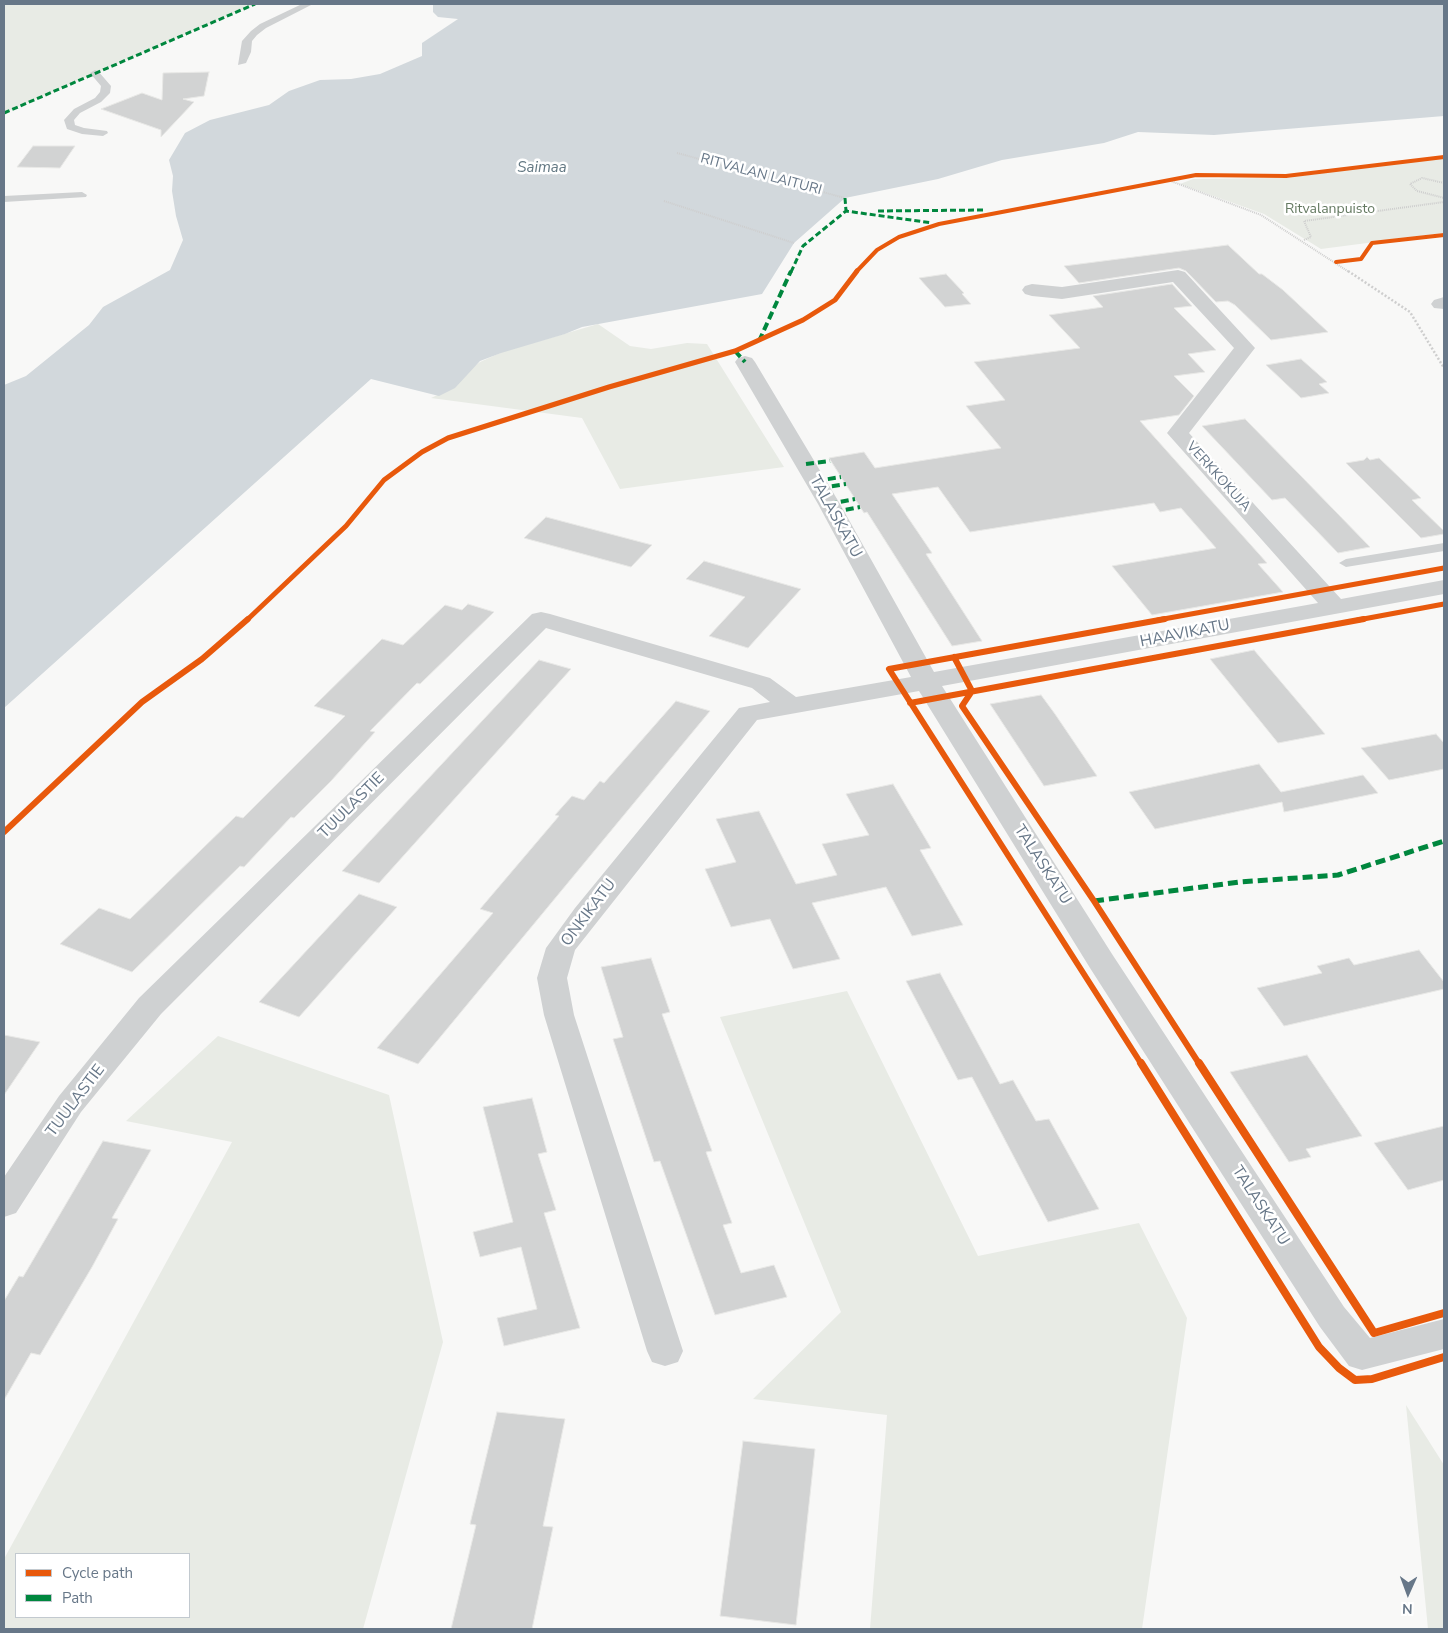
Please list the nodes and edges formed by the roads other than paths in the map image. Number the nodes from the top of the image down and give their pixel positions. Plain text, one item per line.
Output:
1 (309, 4) edge
2 (241, 63) dead end
3 (95, 73) dead end
4 (103, 132) dead end
5 (82, 195) dead end
6 (4, 199) edge
7 (1032, 290) dead end
8 (744, 362) dead end
9 (1444, 547) edge
10 (1346, 563) dead end
11 (1444, 587) edge
12 (1334, 606) junction
13 (926, 683) junction
14 (790, 705) junction
15 (4, 1204) edge
16 (1444, 1334) edge
17 (665, 1351) dead end

1 - 2 lane
3 - 4 lane
5 - 6 lane
7 - 12 street, VERKKOKUJA
8 - 13 street, TALASKATU
9 - 10 lane
11 - 12 street, HAAVIKATU
12 - 13 street, HAAVIKATU
13 - 14 street, ONKIKATU
13 - 16 street, TALASKATU
14 - 15 street, TUULASTIE
14 - 17 street, ONKIKATU

